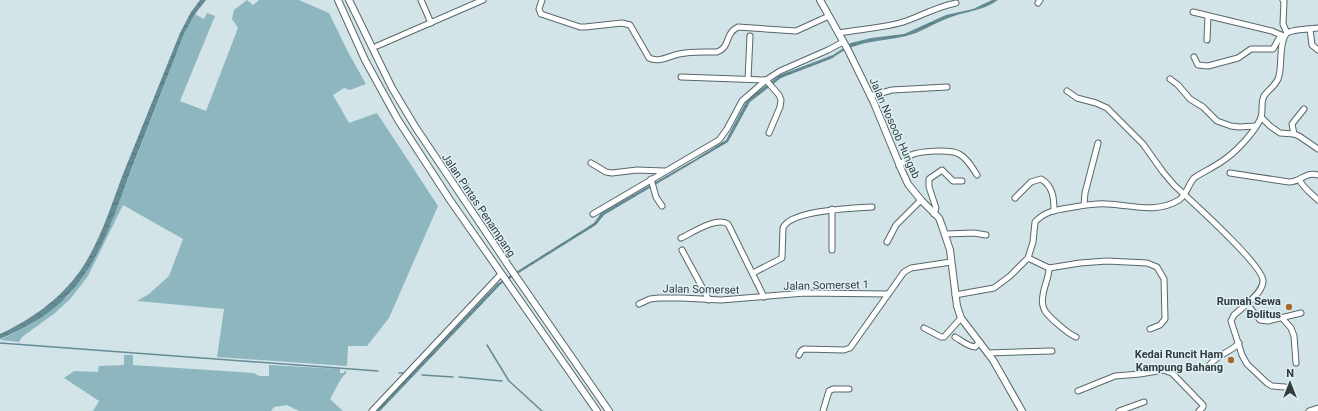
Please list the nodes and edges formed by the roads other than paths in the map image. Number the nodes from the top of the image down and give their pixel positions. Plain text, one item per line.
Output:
1 (338, 0) edge
2 (349, 0) edge
3 (421, 0) edge
4 (483, 0) edge
5 (542, 0) edge
6 (821, 0) edge
7 (1283, 0) edge
8 (956, 3) dead end
9 (1193, 12) dead end
10 (829, 16) junction
11 (1208, 16) junction
12 (359, 23) junction
13 (431, 23) junction
14 (1318, 28) edge
15 (1310, 29) junction
16 (839, 33) junction
17 (1284, 35) junction
18 (750, 36) dead end
19 (1207, 40) dead end
20 (844, 43) junction
21 (377, 46) junction
22 (1318, 50) edge
23 (1194, 57) dead end
24 (378, 62) junction
25 (681, 77) dead end
26 (748, 79) junction
27 (1170, 79) dead end
28 (767, 81) junction
29 (947, 87) dead end
30 (1067, 90) dead end
31 (870, 96) junction
32 (1304, 109) dead end
33 (1261, 117) junction
34 (1256, 126) junction
35 (769, 133) dead end
36 (1294, 134) junction
37 (1098, 143) dead end
38 (1318, 149) edge
39 (591, 163) dead end
40 (899, 166) junction
41 (665, 171) junction
42 (1230, 173) dead end
43 (977, 175) dead end
44 (1318, 175) edge
45 (651, 179) junction
46 (1300, 180) junction
47 (962, 181) dead end
48 (1185, 195) junction
49 (1016, 198) dead end
50 (921, 200) junction
51 (1318, 200) edge
52 (1084, 205) junction
53 (662, 206) dead end
54 (872, 207) dead end
55 (832, 209) junction
56 (1054, 211) junction
57 (593, 214) dead end
58 (934, 214) junction
59 (946, 234) junction
60 (986, 235) dead end
61 (681, 238) dead end
62 (887, 242) dead end
63 (682, 250) dead end
64 (832, 250) dead end
65 (1028, 258) junction
66 (951, 262) junction
67 (1049, 268) junction
68 (753, 273) junction
69 (502, 274) junction
70 (888, 294) junction
71 (956, 295) junction
72 (764, 297) junction
73 (709, 300) junction
74 (639, 304) dead end
75 (1247, 304) junction
76 (1301, 313) dead end
77 (962, 318) junction
78 (1282, 318) junction
79 (924, 328) dead end
80 (1150, 329) dead end
81 (955, 337) dead end
82 (1076, 337) dead end
83 (980, 342) junction
84 (1239, 343) junction
85 (1052, 351) dead end
86 (987, 353) junction
87 (799, 355) dead end
88 (1296, 363) dead end
89 (1208, 367) dead end
90 (1285, 387) dead end
91 (849, 389) dead end
92 (1078, 391) dead end
93 (1144, 402) dead end
94 (1318, 408) edge
95 (372, 411) edge
96 (597, 411) edge
97 (609, 411) edge
98 (823, 411) edge
99 (1022, 411) edge
100 (1119, 411) edge
101 (1199, 411) edge
102 (1309, 411) edge

1 - 69 main road, Jalan Pintas Penampang
2 - 12 main road, Jalan Pintas Penampang
3 - 13 street
4 - 13 street
5 - 10 street
6 - 10 main road, Jalan Nosoob Hungab
7 - 17 street
8 - 16 street
9 - 11 street
10 - 16 main road, Jalan Nosoob Hungab
11 - 17 street
11 - 19 street
12 - 21 street
12 - 24 main road, Jalan Pintas Penampang
13 - 21 street
14 - 15 street
15 - 17 street
15 - 22 street
16 - 20 main road, Jalan Nosoob Hungab
17 - 23 street
17 - 33 street
18 - 26 street
20 - 28 street
20 - 31 main road, Jalan Nosoob Hungab
21 - 24 street
24 - 97 main road, Jalan Pintas Penampang
25 - 26 street
26 - 28 street
27 - 34 street
28 - 35 street
28 - 41 street
29 - 31 street
30 - 48 street
31 - 40 main road, Jalan Nosoob Hungab
32 - 36 street
33 - 34 street
33 - 36 street
34 - 48 street
36 - 38 street
37 - 52 street
39 - 41 street
40 - 43 street
40 - 50 main road, Jalan Nosoob Hungab
41 - 45 street
42 - 46 street
44 - 46 street
45 - 53 street
45 - 57 street
46 - 51 street
47 - 58 street
48 - 52 street
48 - 75 street
49 - 56 street
50 - 58 main road, Jalan Nosoob Hungab
50 - 62 street
52 - 56 street
54 - 55 street
55 - 64 street
55 - 68 street
56 - 65 street
58 - 59 main road, Jalan Nosoob Hungab
59 - 60 street
59 - 66 main road, Jalan Nosoob Hungab
61 - 68 street
63 - 73 street
65 - 67 street
65 - 71 street
66 - 70 street
66 - 71 main road, Jalan Nosoob Hungab
67 - 80 street
67 - 82 street
68 - 72 street
69 - 95 street
69 - 96 main road, Jalan Pintas Penampang
70 - 72 street, Jalan Somerset 1
70 - 87 street
71 - 77 main road, Jalan Nosoob Hungab
72 - 73 street, Jalan Somerset
73 - 74 street, Jalan Somerset
75 - 78 street
75 - 84 street
76 - 78 street
77 - 79 street
77 - 83 main road, Jalan Nosoob Hungab
78 - 88 street
81 - 83 street
83 - 86 main road, Jalan Nosoob Hungab
84 - 89 street
84 - 90 street
85 - 86 street
86 - 99 main road, Jalan Nosoob Hungab
91 - 98 street
92 - 101 street
93 - 100 street
94 - 102 street

